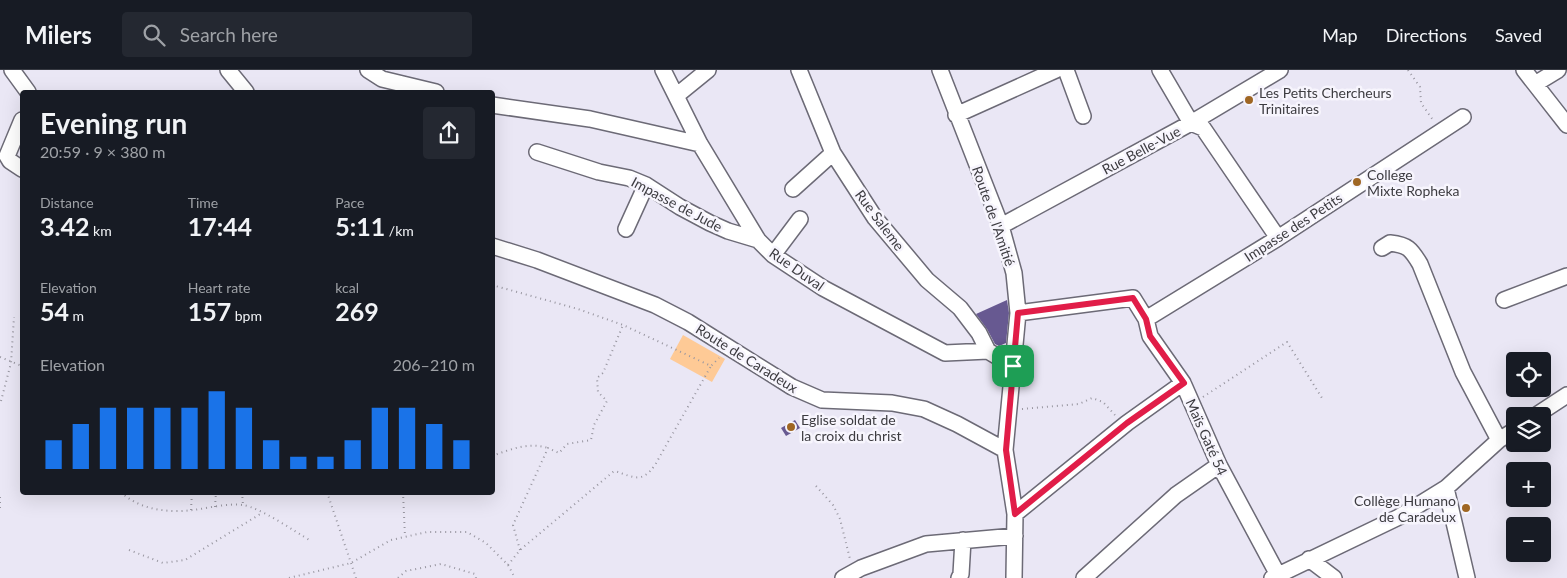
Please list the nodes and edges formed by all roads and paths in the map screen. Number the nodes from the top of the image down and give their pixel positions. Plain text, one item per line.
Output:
1 (12, 70) edge
2 (228, 70) edge
3 (368, 70) edge
4 (663, 70) edge
5 (708, 70) edge
6 (799, 70) edge
7 (940, 70) edge
8 (1056, 70) edge
9 (1066, 70) edge
10 (1160, 70) edge
11 (1280, 70) edge
12 (1408, 70) edge
13 (1524, 70) edge
14 (1558, 70) edge
15 (1535, 84) junction
16 (27, 90) edge
17 (244, 90) edge
18 (428, 90) edge
19 (676, 96) junction
20 (495, 104) edge
21 (956, 114) junction
22 (1083, 116) dead end
23 (1463, 117) dead end
24 (1191, 123) junction
25 (20, 125) edge
26 (1567, 125) edge
27 (1438, 133) junction
28 (700, 144) junction
29 (537, 152) dead end
30 (833, 153) junction
31 (20, 168) edge
32 (646, 185) junction
33 (793, 189) dead end
34 (800, 219) dead end
35 (1001, 226) junction
36 (626, 229) dead end
37 (1278, 238) junction
38 (758, 240) junction
39 (495, 247) edge
40 (1382, 248) dead end
41 (773, 255) junction
42 (1567, 276) edge
43 (495, 285) edge
44 (1504, 300) dead end
45 (1018, 313) junction
46 (14, 317) dead end
47 (1146, 319) junction
48 (623, 325) junction
49 (729, 347) junction
50 (988, 351) junction
51 (0, 358) edge
52 (11, 363) junction
53 (20, 365) edge
54 (710, 366) junction
55 (1013, 366) junction
56 (1184, 383) junction
57 (1567, 396) edge
58 (1322, 398) dead end
59 (1, 402) edge
60 (1192, 404) junction
61 (1550, 407) edge
62 (1010, 410) junction
63 (1506, 436) edge
64 (1110, 437) junction
65 (1499, 440) junction
66 (548, 448) junction
67 (1006, 450) junction
68 (495, 455) edge
69 (1219, 466) junction
70 (816, 486) dead end
71 (1446, 488) junction
72 (125, 495) edge
73 (192, 495) edge
74 (216, 495) edge
75 (242, 495) edge
76 (327, 495) edge
77 (403, 495) edge
78 (0, 497) edge
79 (243, 505) junction
80 (215, 507) junction
81 (0, 508) edge
82 (191, 510) junction
83 (262, 512) junction
84 (1015, 514) junction
85 (1015, 536) junction
86 (405, 537) junction
87 (963, 540) junction
88 (311, 541) dead end
89 (129, 550) dead end
90 (520, 550) junction
91 (1309, 559) junction
92 (352, 563) junction
93 (508, 566) junction
94 (848, 575) edge
95 (1275, 576) edge
96 (289, 578) edge
97 (356, 578) edge
98 (398, 578) edge
99 (476, 578) edge
100 (515, 578) edge
101 (960, 578) edge
102 (1014, 578) edge
103 (1084, 578) edge
104 (1334, 578) edge
105 (1467, 578) edge

1 - 16 street
2 - 17 street
3 - 18 street
4 - 19 street, Rue Duval
5 - 19 street
6 - 30 street, Rue Saleme
7 - 21 street, Route de l'Amitié
8 - 21 street
9 - 22 street
10 - 24 street
11 - 24 street, Rue Belle-Vue
12 - 27 path
13 - 15 street
14 - 15 street
15 - 26 street
19 - 28 street, Rue Duval
20 - 28 street
21 - 35 street, Route de l'Amitié
23 - 27 street, Impasse des Petits
24 - 35 street, Rue Belle-Vue
24 - 37 street
25 - 31 street
27 - 37 street, Impasse des Petits
28 - 38 street, Rue Duval
29 - 32 street, Impasse de Jude
30 - 33 street
30 - 50 street, Rue Saleme
32 - 36 street
32 - 38 street, Impasse de Jude
34 - 41 street
35 - 45 street, Route de l'Amitié
37 - 47 street, Impasse des Petits
38 - 41 street, Rue Duval
39 - 49 street, Route de Caradeux
40 - 65 street
41 - 50 street, Rue Duval
42 - 44 street
43 - 48 path
45 - 47 street, Maïs Gaté 54
45 - 55 street, Route de l'Amitié
46 - 52 path
47 - 56 street, Maïs Gaté 54
48 - 54 path
48 - 66 path
49 - 54 path
49 - 67 street, Route de Caradeux
50 - 55 street
51 - 52 path
52 - 53 path
52 - 59 path
54 - 90 path
55 - 62 street, Route de l'Amitié
56 - 60 street, Maïs Gaté 54
56 - 64 street
57 - 61 street
58 - 60 path
60 - 69 street, Maïs Gaté 54
62 - 64 path
62 - 67 street, Route de l'Amitié
63 - 65 street
64 - 84 street
65 - 71 street
66 - 68 path
66 - 90 path
67 - 84 street, Route de l'Amitié
69 - 95 street, Maïs Gaté 54
69 - 103 street
70 - 94 path
71 - 91 street
71 - 105 street
72 - 82 path
73 - 82 path
74 - 80 path
75 - 79 path
76 - 92 path
77 - 86 path
78 - 81 path
79 - 80 path
79 - 83 path
80 - 82 path
83 - 88 path
83 - 89 path
84 - 85 street, Route de l'Amitié
85 - 87 street
85 - 102 street, Route de l'Amitié
86 - 92 path
86 - 93 path
87 - 94 street
87 - 101 street
90 - 93 path
91 - 95 street
91 - 104 street
92 - 96 path
92 - 97 path
93 - 100 path
98 - 99 path

